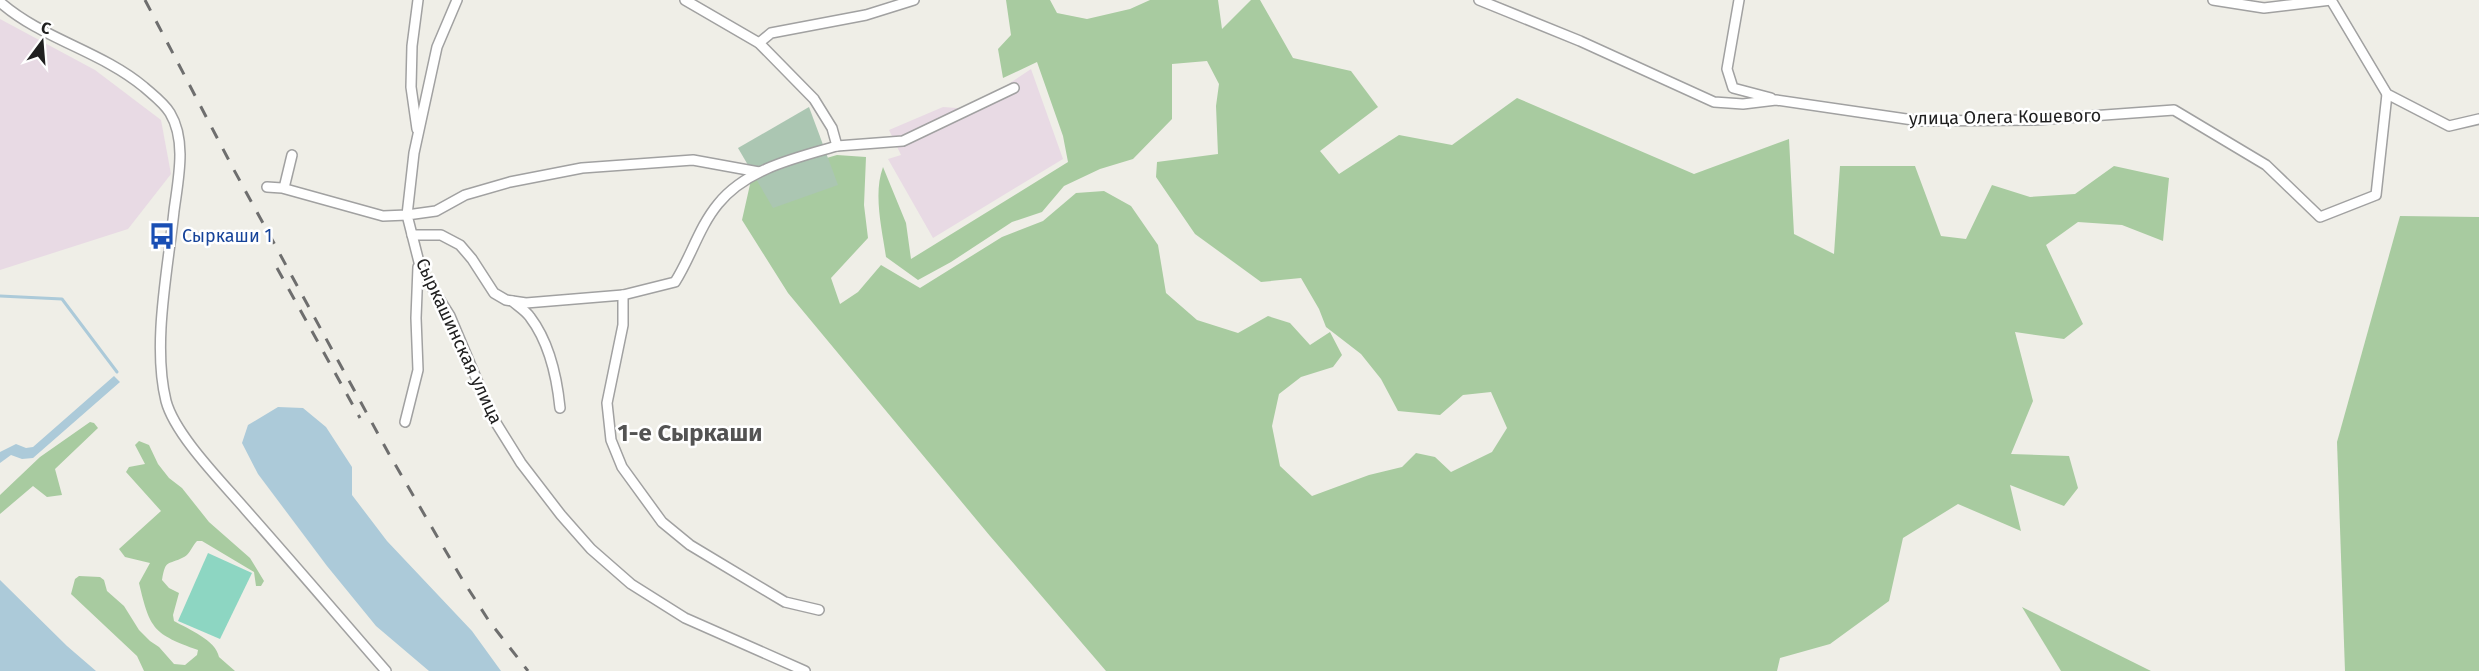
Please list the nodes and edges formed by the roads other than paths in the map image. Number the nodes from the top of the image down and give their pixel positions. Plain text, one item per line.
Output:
1 (418, 0) edge
2 (457, 0) edge
3 (685, 0) edge
4 (914, 0) edge
5 (1479, 0) edge
6 (1739, 0) edge
7 (2213, 0) edge
8 (2331, 0) edge
9 (0, 2) edge
10 (759, 42) junction
11 (1014, 88) dead end
12 (2387, 94) junction
13 (1776, 100) junction
14 (2479, 119) edge
15 (418, 136) junction
16 (837, 146) junction
17 (292, 155) dead end
18 (759, 172) junction
19 (267, 187) dead end
20 (284, 188) junction
21 (407, 215) junction
22 (412, 235) junction
23 (418, 259) junction
24 (623, 295) junction
25 (512, 301) junction
26 (560, 408) dead end
27 (405, 422) dead end
28 (819, 610) dead end
29 (386, 671) edge
30 (805, 671) edge

1 - 15 street
2 - 15 street
3 - 10 street
4 - 10 street
5 - 13 street, улица Олега Кошевого
6 - 13 street
7 - 8 street
8 - 12 street
9 - 29 street
10 - 16 street
11 - 16 street
12 - 13 street, улица Олега Кошевого
12 - 14 street
15 - 21 street
16 - 18 street
17 - 20 street
18 - 21 street
18 - 24 street
19 - 20 street
20 - 21 street
21 - 22 street, Сыркашинская улица
22 - 23 street, Сыркашинская улица
22 - 25 street
23 - 27 street
23 - 30 street, Сыркашинская улица
24 - 25 street
24 - 28 street
25 - 26 street

